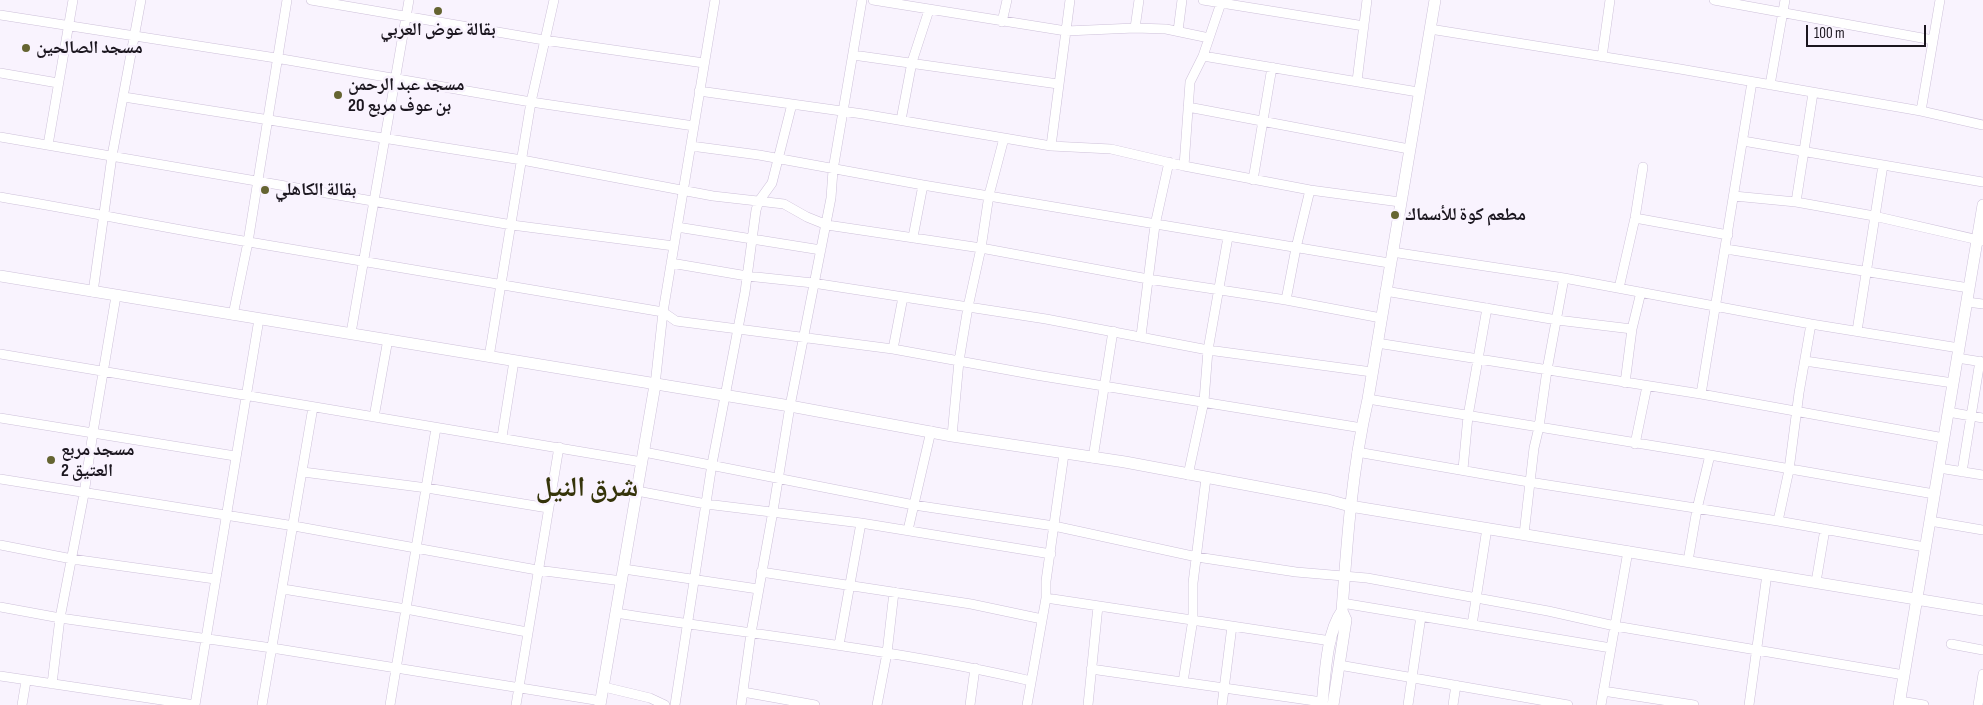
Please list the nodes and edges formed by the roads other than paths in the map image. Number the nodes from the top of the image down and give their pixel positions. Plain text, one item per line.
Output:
1 (73, 0) edge
2 (141, 0) edge
3 (286, 0) edge
4 (311, 0) edge
5 (409, 0) edge
6 (554, 0) edge
7 (715, 0) edge
8 (862, 0) edge
9 (873, 0) edge
10 (1007, 0) edge
11 (1070, 0) edge
12 (1139, 0) edge
13 (1182, 0) edge
14 (1204, 0) edge
15 (1367, 0) edge
16 (1435, 0) edge
17 (1610, 0) edge
18 (1714, 0) edge
19 (1784, 0) edge
20 (1940, 0) edge
21 (1222, 1) edge
22 (929, 10) junction
23 (1783, 12) junction
24 (0, 15) edge
25 (407, 17) junction
26 (1002, 22) junction
27 (69, 26) junction
28 (1364, 26) junction
29 (1134, 28) junction
30 (1430, 29) junction
31 (1066, 31) junction
32 (1178, 31) junction
33 (135, 36) junction
34 (1209, 38) junction
35 (544, 40) junction
36 (1934, 40) junction
37 (853, 55) junction
38 (1203, 56) junction
39 (1602, 57) junction
40 (276, 58) junction
41 (912, 62) junction
42 (704, 63) junction
43 (1272, 67) junction
44 (0, 73) edge
45 (396, 79) junction
46 (1357, 81) junction
47 (1752, 82) junction
48 (58, 83) junction
49 (1058, 84) junction
50 (1770, 85) junction
51 (699, 91) junction
52 (1418, 92) junction
53 (1813, 93) junction
54 (124, 97) junction
55 (532, 102) junction
56 (792, 104) junction
57 (1188, 107) junction
58 (1921, 111) junction
59 (844, 112) junction
60 (268, 120) junction
61 (901, 120) junction
62 (1262, 121) junction
63 (1983, 125) edge
64 (694, 126) junction
65 (0, 137) edge
66 (385, 137) junction
67 (1004, 138) junction
68 (1743, 141) junction
69 (48, 145) junction
70 (691, 146) junction
71 (1051, 146) junction
72 (1409, 149) junction
73 (1804, 151) junction
74 (112, 156) junction
75 (522, 160) junction
76 (778, 160) junction
77 (1169, 162) junction
78 (1184, 166) junction
79 (1882, 166) junction
80 (1642, 167) dead end
81 (834, 170) junction
82 (1253, 180) junction
83 (258, 181) junction
84 (1983, 182) edge
85 (923, 185) junction
86 (1310, 190) junction
87 (683, 191) junction
88 (989, 195) junction
89 (1734, 196) junction
90 (0, 197) edge
91 (373, 200) junction
92 (759, 201) junction
93 (1400, 202) junction
94 (1796, 202) junction
95 (1983, 205) edge
96 (103, 214) junction
97 (1874, 216) junction
98 (1635, 218) junction
99 (827, 224) junction
100 (512, 225) junction
101 (1155, 225) junction
102 (677, 227) junction
103 (1728, 235) junction
104 (914, 237) junction
105 (1228, 237) junction
106 (752, 240) junction
107 (1980, 240) edge
108 (248, 242) junction
109 (674, 246) junction
110 (981, 248) junction
111 (1296, 248) junction
112 (1726, 249) junction
113 (821, 250) junction
114 (1390, 257) junction
115 (364, 262) junction
116 (671, 263) junction
117 (1865, 272) junction
118 (0, 276) edge
119 (747, 276) junction
120 (1564, 278) junction
121 (1148, 279) junction
122 (501, 283) junction
123 (813, 283) junction
124 (1619, 288) junction
125 (1969, 288) junction
126 (1220, 289) junction
127 (1385, 291) junction
128 (93, 292) junction
129 (1641, 292) junction
130 (116, 296) junction
131 (902, 297) junction
132 (1286, 300) junction
133 (1967, 302) junction
134 (1983, 304) edge
135 (968, 307) junction
136 (1716, 307) junction
137 (1487, 308) junction
138 (663, 312) junction
139 (233, 315) junction
140 (1380, 318) junction
141 (259, 319) junction
142 (1557, 320) junction
143 (1811, 324) junction
144 (737, 328) junction
145 (1632, 329) junction
146 (1113, 331) junction
147 (1857, 331) junction
148 (351, 333) junction
149 (804, 336) junction
150 (1141, 336) junction
151 (388, 339) junction
152 (1376, 343) junction
153 (893, 349) junction
154 (1208, 350) junction
155 (1958, 353) junction
156 (0, 354) edge
157 (489, 357) junction
158 (1477, 358) junction
159 (1806, 360) junction
160 (514, 361) junction
161 (959, 361) junction
162 (1981, 362) edge
163 (1547, 370) junction
164 (103, 371) junction
165 (1372, 372) junction
166 (1624, 383) junction
167 (1953, 383) junction
168 (656, 385) junction
169 (1103, 386) junction
170 (1647, 386) junction
171 (1701, 394) junction
172 (247, 396) junction
173 (725, 396) junction
174 (1368, 399) junction
175 (1204, 401) junction
176 (790, 406) junction
177 (313, 407) junction
178 (1797, 412) junction
179 (1948, 412) junction
180 (1468, 416) junction
181 (1971, 416) junction
182 (374, 417) junction
183 (0, 418) edge
184 (1983, 418) edge
185 (1539, 427) junction
186 (436, 428) junction
187 (1362, 428) junction
188 (931, 431) junction
189 (92, 432) junction
190 (952, 436) junction
191 (502, 437) junction
192 (1944, 438) junction
193 (1636, 444) junction
194 (559, 447) junction
195 (1357, 452) junction
196 (1064, 454) junction
197 (1710, 455) junction
198 (236, 456) junction
199 (643, 457) junction
200 (1093, 458) junction
201 (712, 464) junction
202 (1939, 468) junction
203 (1463, 469) junction
204 (1789, 470) junction
205 (303, 472) junction
206 (1962, 472) junction
207 (1188, 475) junction
208 (1983, 475) edge
209 (1206, 478) junction
210 (0, 479) edge
211 (779, 479) junction
212 (1529, 482) junction
213 (427, 488) junction
214 (637, 491) junction
215 (84, 494) junction
216 (1934, 494) junction
217 (706, 504) junction
218 (914, 505) junction
219 (1350, 506) junction
220 (548, 508) junction
221 (1697, 509) junction
222 (773, 511) junction
223 (226, 516) junction
224 (1778, 521) junction
225 (1930, 521) junction
226 (861, 523) junction
227 (294, 526) junction
228 (1054, 526) junction
229 (1487, 528) junction
230 (1826, 529) junction
231 (908, 530) junction
232 (1983, 530) edge
233 (1524, 534) junction
234 (0, 545) edge
235 (1926, 547) junction
236 (417, 548) junction
237 (1628, 551) junction
238 (1051, 554) junction
239 (1196, 557) junction
240 (72, 559) junction
241 (1688, 561) junction
242 (624, 569) junction
243 (537, 570) junction
244 (761, 572) junction
245 (1767, 574) junction
246 (1346, 575) junction
247 (216, 579) junction
248 (694, 580) junction
249 (622, 581) junction
250 (1816, 582) junction
251 (851, 585) junction
252 (283, 589) junction
253 (758, 589) junction
254 (894, 592) junction
255 (1046, 598) junction
256 (1475, 599) junction
257 (1917, 599) junction
258 (1098, 606) junction
259 (0, 607) edge
260 (1342, 607) junction
261 (406, 609) junction
262 (1983, 610) edge
263 (616, 613) junction
264 (1421, 616) junction
265 (60, 618) junction
266 (1042, 618) junction
267 (1193, 619) junction
268 (686, 624) junction
269 (1472, 625) junction
270 (1232, 626) junction
271 (1615, 626) junction
272 (528, 632) junction
273 (751, 633) junction
274 (205, 640) junction
275 (1330, 641) junction
276 (1952, 644) dead end
277 (839, 645) junction
278 (272, 648) junction
279 (1611, 648) junction
280 (1756, 650) junction
281 (1983, 650) edge
282 (886, 653) junction
283 (1339, 665) junction
284 (975, 668) junction
285 (396, 669) junction
286 (1091, 669) junction
287 (1983, 674) edge
288 (1904, 675) junction
289 (0, 676) edge
290 (1412, 678) junction
291 (26, 681) junction
292 (1031, 681) junction
293 (1183, 682) junction
294 (52, 684) junction
295 (1456, 686) junction
296 (519, 687) junction
297 (604, 687) junction
298 (1224, 688) junction
299 (1603, 690) junction
300 (743, 692) junction
301 (1662, 702) edge
302 (601, 703) edge
303 (1899, 703) edge
304 (1326, 704) edge
305 (22, 705) edge
306 (195, 705) edge
307 (262, 705) edge
308 (390, 705) edge
309 (516, 705) edge
310 (665, 705) edge
311 (675, 705) edge
312 (741, 705) edge
313 (815, 705) edge
314 (877, 705) edge
315 (970, 705) edge
316 (1027, 705) edge
317 (1088, 705) edge
318 (1222, 705) edge
319 (1408, 705) edge
320 (1453, 705) edge
321 (1568, 705) edge
322 (1601, 705) edge
323 (1694, 705) edge
324 (1749, 705) edge
325 (1924, 705) edge
326 (1978, 705) edge

1 - 27 street
2 - 33 street
3 - 40 street
4 - 25 street
5 - 25 street
6 - 35 street
7 - 42 street
8 - 37 street
9 - 22 street
10 - 26 street
11 - 31 street
12 - 29 street
13 - 32 street
14 - 21 street
15 - 28 street
16 - 30 street
17 - 39 street
18 - 23 street
19 - 23 street
20 - 36 street
21 - 28 street
21 - 34 street
22 - 26 street
22 - 41 street
23 - 36 street
23 - 50 street
24 - 27 street
25 - 35 street
25 - 45 street
26 - 31 street
27 - 33 street
27 - 48 street
28 - 46 street
29 - 31 street
29 - 32 street
30 - 39 street
30 - 52 street
31 - 49 street
32 - 34 street
33 - 40 street
33 - 54 street
34 - 38 street
35 - 42 street
35 - 55 street
36 - 58 street
37 - 41 street
37 - 59 street
38 - 43 street
38 - 57 street
39 - 47 street
40 - 45 street
40 - 60 street
41 - 49 street
41 - 61 street
42 - 51 street
43 - 46 street
43 - 62 street
44 - 48 street
45 - 55 street
45 - 66 street
46 - 52 street
47 - 50 street
47 - 68 street
48 - 69 street
49 - 71 street
50 - 53 street
51 - 56 street
51 - 64 street
52 - 72 street
53 - 58 street
53 - 73 street
54 - 60 street
54 - 74 street
55 - 64 street
55 - 75 street
56 - 59 street
56 - 76 street
57 - 62 street
57 - 78 street
58 - 63 street
59 - 61 street
59 - 81 street
60 - 66 street
60 - 83 street
61 - 67 street
62 - 72 street
62 - 82 street
64 - 70 street
65 - 69 street
66 - 75 street
66 - 91 street
67 - 71 street
67 - 88 street
68 - 73 street
68 - 89 street
69 - 74 street
70 - 76 street
70 - 87 street
71 - 77 street
72 - 93 street
73 - 79 street
73 - 94 street
74 - 83 street
74 - 96 street
75 - 87 street
75 - 100 street
76 - 81 street
76 - 92 street
77 - 78 street
77 - 101 street
78 - 82 street
79 - 84 street
79 - 97 street
80 - 98 street
81 - 85 street
81 - 99 street
82 - 86 street
83 - 91 street
83 - 108 street
85 - 88 street
85 - 104 street
86 - 93 street
86 - 111 street
87 - 92 street
87 - 102 street
88 - 101 street
88 - 110 street
89 - 94 street
89 - 103 street
90 - 96 street
91 - 100 street
91 - 115 street
92 - 99 street
92 - 106 street
93 - 114 street
94 - 97 street
95 - 107 street
96 - 108 street
96 - 128 street
97 - 107 street
97 - 117 street
98 - 103 street
98 - 124 street
99 - 104 street
99 - 113 street
100 - 109 street
100 - 122 street
101 - 105 street
101 - 121 street
102 - 106 street
102 - 109 street
103 - 112 street
104 - 110 street
105 - 111 street
105 - 126 street
106 - 113 street
106 - 119 street
107 - 125 street
108 - 115 street
108 - 139 street
109 - 116 street
110 - 121 street
110 - 135 street
111 - 114 street
111 - 132 street
112 - 117 street
112 - 136 street
113 - 123 street
114 - 120 street
114 - 127 street
115 - 122 street
115 - 148 street
116 - 119 street
116 - 138 street
117 - 125 street
117 - 147 street
118 - 128 street
119 - 123 street
119 - 144 street
120 - 124 street
120 - 142 street
121 - 126 street
121 - 150 street
122 - 138 street
122 - 157 street
123 - 131 street
123 - 149 street
124 - 129 street
125 - 133 street
126 - 132 street
126 - 154 street
127 - 137 street
127 - 140 street
128 - 130 street
129 - 136 street
129 - 145 street
130 - 139 street
130 - 164 street
131 - 135 street
131 - 153 street
132 - 140 street
133 - 134 street
133 - 155 street
135 - 146 street
135 - 161 street
136 - 143 street
136 - 171 street
137 - 142 street
137 - 158 street
138 - 144 street
138 - 168 street
139 - 141 street
140 - 152 street
141 - 148 street
141 - 172 street
142 - 145 street
142 - 163 street
143 - 147 street
143 - 159 street
144 - 149 street
144 - 173 street
145 - 166 street
146 - 150 street
146 - 169 street
147 - 155 street
148 - 151 street
149 - 153 street
149 - 176 street
150 - 154 street
151 - 157 street
151 - 182 street
152 - 158 street
152 - 165 street
153 - 161 street
154 - 165 street
154 - 175 street
155 - 162 street
155 - 167 street
156 - 164 street
157 - 160 street
158 - 163 street
158 - 180 street
159 - 167 street
159 - 178 street
160 - 168 street
160 - 191 street
161 - 169 street
161 - 190 street
162 - 181 street
163 - 166 street
163 - 185 street
164 - 172 street
164 - 189 street
165 - 174 street
166 - 170 street
167 - 179 street
168 - 173 street
168 - 199 street
169 - 175 street
169 - 200 street
170 - 171 street
170 - 193 street
171 - 178 street
172 - 177 street
172 - 198 street
173 - 176 street
173 - 201 street
174 - 180 street
174 - 187 street
175 - 187 street
175 - 207 street
176 - 188 street
176 - 211 street
177 - 182 street
177 - 205 street
178 - 192 street
178 - 204 street
179 - 181 street
179 - 192 street
180 - 185 street
180 - 203 street
181 - 184 street
181 - 206 street
182 - 186 street
183 - 189 street
185 - 193 street
185 - 212 street
186 - 191 street
186 - 213 street
187 - 195 street
188 - 190 street
188 - 218 street
189 - 198 street
189 - 215 street
190 - 196 street
191 - 194 street
192 - 202 street
193 - 197 street
194 - 199 street
194 - 220 street
195 - 203 street
195 - 219 street
196 - 200 street
196 - 228 street
197 - 204 street
197 - 221 street
198 - 223 street
199 - 201 street
199 - 214 street
200 - 207 street
201 - 211 street
201 - 217 street
202 - 206 street
202 - 216 street
203 - 212 street
204 - 216 street
204 - 224 street
205 - 213 street
205 - 227 street
206 - 208 street
207 - 209 street
209 - 219 street
209 - 239 street
210 - 215 street
211 - 218 street
211 - 222 street
212 - 221 street
212 - 233 street
213 - 220 street
213 - 236 street
214 - 217 street
214 - 242 street
215 - 223 street
215 - 240 street
216 - 225 street
217 - 222 street
217 - 248 street
218 - 228 street
218 - 231 street
219 - 229 street
219 - 246 street
220 - 243 street
221 - 224 street
221 - 241 street
222 - 226 street
222 - 244 street
223 - 227 street
223 - 247 street
224 - 230 street
225 - 232 street
225 - 235 street
226 - 231 street
226 - 251 street
227 - 236 street
227 - 252 street
228 - 238 street
228 - 239 street
229 - 233 street
229 - 256 street
230 - 235 street
230 - 250 street
231 - 238 street
233 - 237 street
234 - 240 street
235 - 257 street
236 - 243 street
236 - 261 street
237 - 241 street
237 - 271 street
238 - 255 street
239 - 246 street
239 - 267 street
240 - 247 street
240 - 265 street
241 - 245 street
242 - 248 street
242 - 249 street
243 - 249 street
243 - 272 street
244 - 251 street
244 - 253 street
245 - 250 street
245 - 280 street
246 - 256 street
246 - 260 street
247 - 274 street
248 - 253 street
248 - 268 street
249 - 263 street
250 - 257 street
251 - 254 street
251 - 277 street
252 - 261 street
252 - 278 street
253 - 273 street
254 - 266 street
254 - 282 street
255 - 258 street
255 - 266 street
256 - 269 street
256 - 271 street
257 - 262 street
257 - 288 street
258 - 267 street
258 - 286 street
259 - 265 street
260 - 264 street
260 - 275 street
260 - 283 street
261 - 272 street
261 - 285 street
263 - 268 street
263 - 297 street
264 - 269 street
264 - 290 street
265 - 274 street
265 - 294 street
266 - 292 street
267 - 270 street
267 - 293 street
268 - 273 street
268 - 311 street
269 - 279 street
270 - 275 street
270 - 298 street
271 - 279 street
271 - 280 street
272 - 296 street
273 - 277 street
273 - 300 street
274 - 278 street
274 - 306 street
275 - 304 street
276 - 281 street
277 - 282 street
278 - 285 street
278 - 307 street
279 - 299 street
280 - 288 street
280 - 324 street
282 - 284 street
282 - 314 street
283 - 290 street
283 - 304 street
284 - 292 street
284 - 315 street
285 - 296 street
285 - 308 street
286 - 293 street
286 - 317 street
287 - 326 street
288 - 303 street
289 - 291 street
290 - 295 street
290 - 319 street
291 - 294 street
291 - 305 street
292 - 316 street
293 - 298 street
294 - 306 street
295 - 320 street
295 - 321 street
296 - 302 street
296 - 309 street
297 - 302 street
297 - 310 street
298 - 304 street
298 - 318 street
299 - 301 street
299 - 322 street
300 - 312 street
300 - 313 street
301 - 323 street
303 - 325 street

